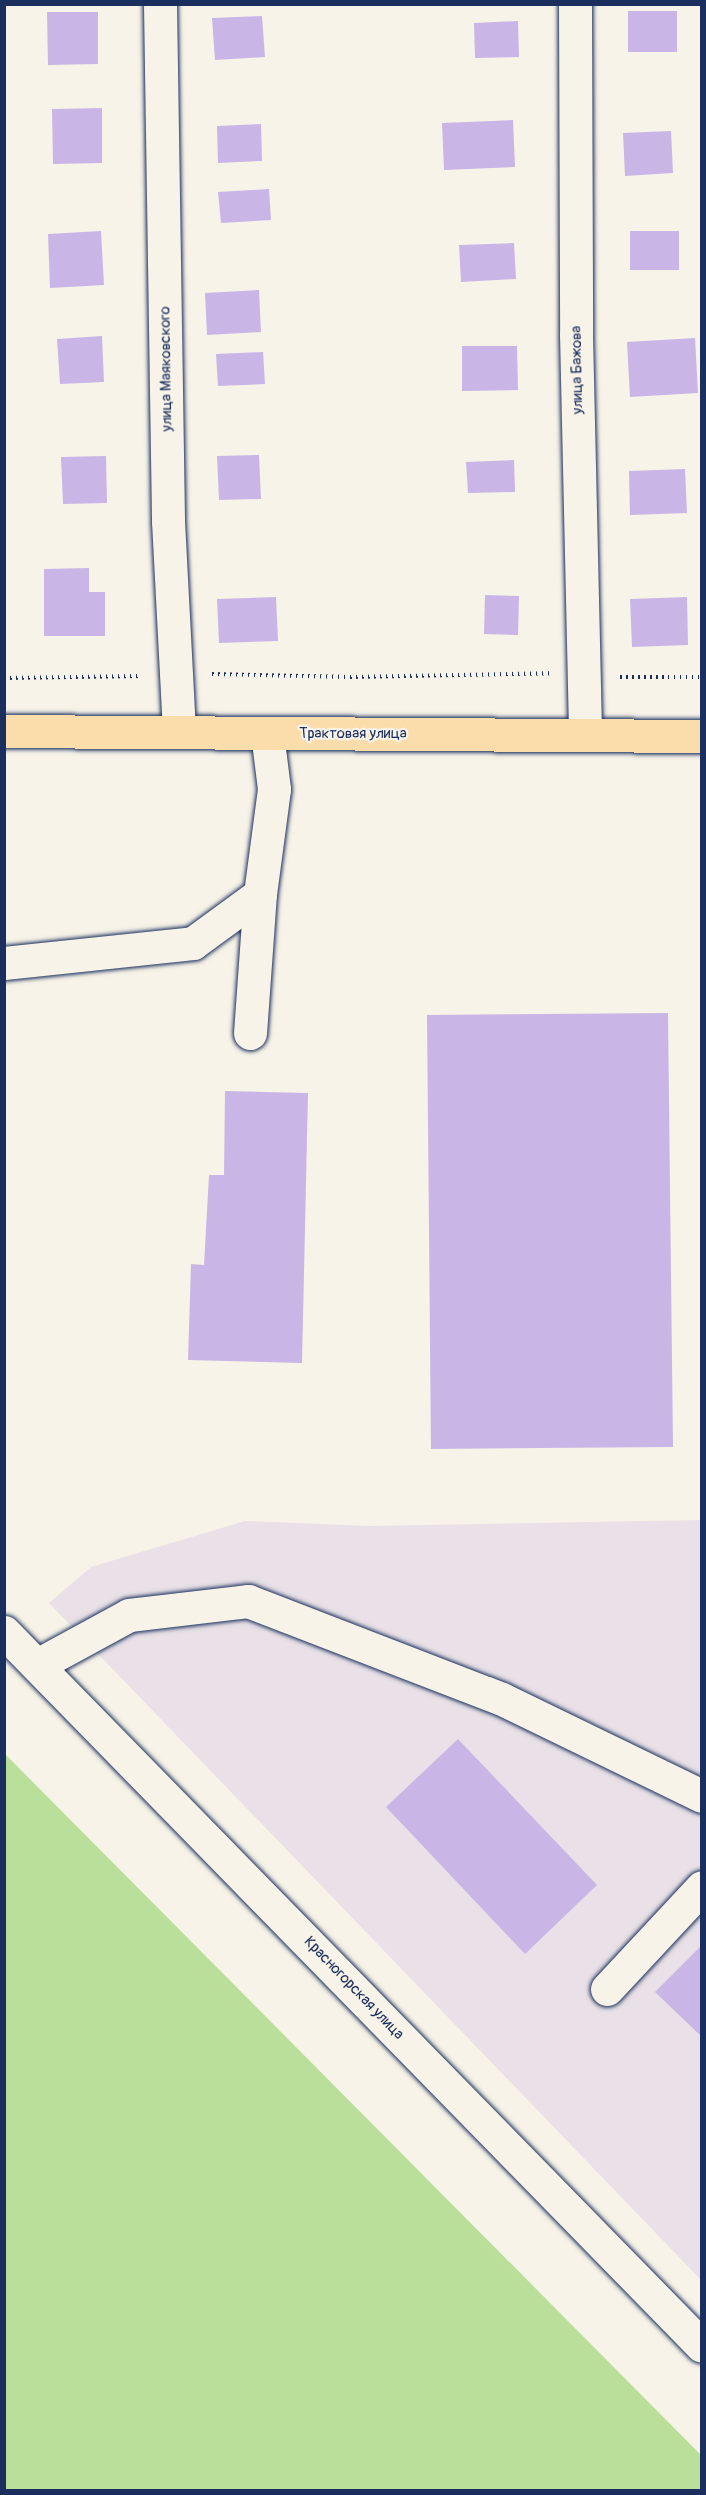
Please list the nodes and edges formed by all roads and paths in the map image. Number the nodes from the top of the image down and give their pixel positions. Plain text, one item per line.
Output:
1 (160, 4) edge
2 (575, 4) edge
3 (584, 672) junction
4 (177, 674) junction
5 (702, 677) edge
6 (4, 678) edge
7 (4, 731) edge
8 (179, 732) junction
9 (267, 734) junction
10 (585, 735) junction
11 (702, 736) edge
12 (260, 894) junction
13 (4, 963) edge
14 (250, 1033) dead end
15 (4, 1632) edge
16 (39, 1664) junction
17 (702, 1796) edge
18 (702, 1887) edge
19 (607, 1989) dead end
20 (702, 2346) edge

1 - 4 street, улица Маяковского
2 - 3 street, улица Бажова
3 - 4 path
3 - 5 path
3 - 10 street, улица Бажова
4 - 6 path
4 - 8 street, улица Маяковского
7 - 8 main road, Трактовая улица
8 - 9 main road, Трактовая улица
9 - 10 main road, Трактовая улица
9 - 12 street
10 - 11 main road, Трактовая улица
12 - 13 street
12 - 14 street
15 - 16 street, Красногорская улица
16 - 17 street
16 - 20 street, Красногорская улица
18 - 19 street

